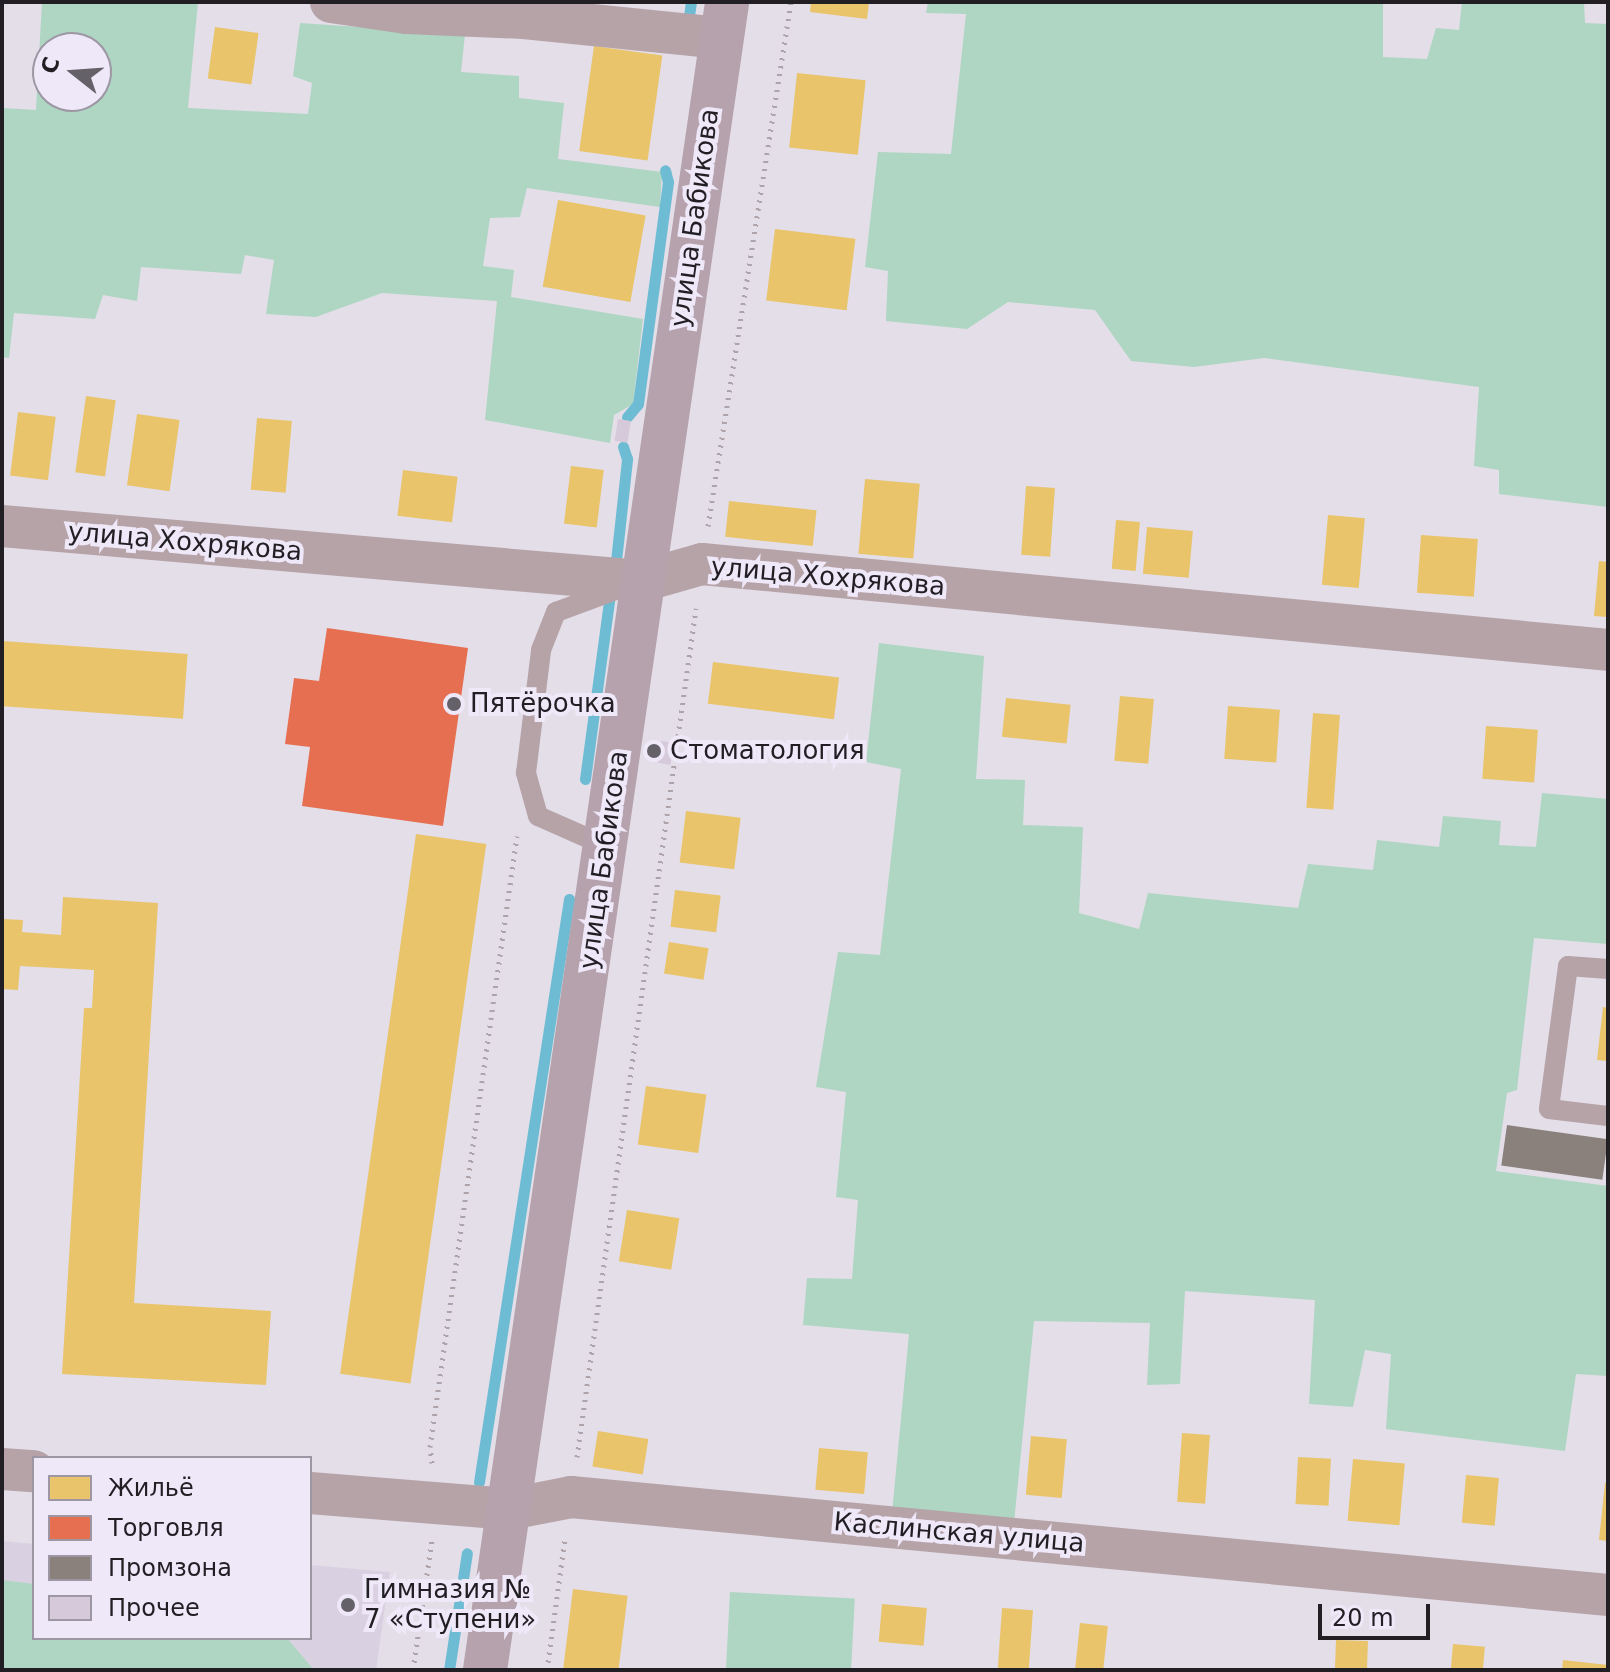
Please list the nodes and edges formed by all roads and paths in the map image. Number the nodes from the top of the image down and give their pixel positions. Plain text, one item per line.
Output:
1 (331, 2) edge
2 (791, 2) edge
3 (724, 20) edge
4 (2, 526) edge
5 (702, 564) junction
6 (642, 581) junction
7 (1608, 650) edge
8 (671, 785) junction
9 (614, 793) junction
10 (538, 816) junction
11 (607, 846) junction
12 (1608, 969) edge
13 (1608, 1116) edge
14 (2, 1469) edge
15 (32, 1471) edge
16 (312, 1493) edge
17 (571, 1497) junction
18 (437, 1503) junction
19 (510, 1509) junction
20 (1608, 1595) edge
21 (413, 1670) edge
22 (485, 1670) edge
23 (547, 1670) edge

1 - 3 street
2 - 5 path
3 - 6 main road, улица Бабикова
4 - 6 street, улица Хохрякова
5 - 6 street, улица Хохрякова
5 - 7 street, улица Хохрякова
5 - 8 path
6 - 9 main road, улица Бабикова
6 - 10 lane
8 - 9 path
8 - 17 path
9 - 11 main road, улица Бабикова
10 - 11 lane
10 - 18 path
11 - 19 main road, улица Бабикова
12 - 13 lane
14 - 15 street
16 - 18 street, Каслинская улица
17 - 19 street, Каслинская улица
17 - 20 street, Каслинская улица
17 - 23 path
18 - 19 street, Каслинская улица
18 - 21 path
19 - 22 main road, улица Бабикова

